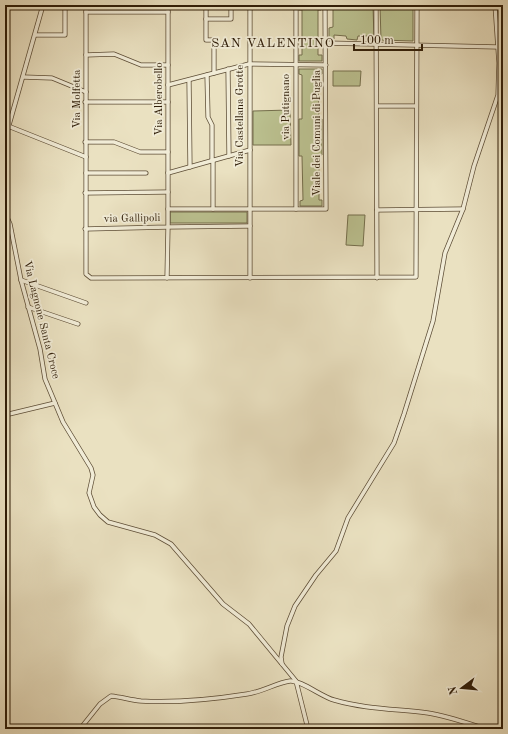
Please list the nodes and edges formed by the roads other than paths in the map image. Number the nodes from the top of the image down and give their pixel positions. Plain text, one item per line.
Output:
1 (43, 5) edge
2 (65, 5) edge
3 (86, 5) edge
4 (168, 5) edge
5 (206, 5) edge
6 (231, 5) edge
7 (250, 5) edge
8 (296, 5) edge
9 (325, 5) edge
10 (376, 5) edge
11 (417, 5) edge
12 (495, 5) edge
13 (86, 12) junction
14 (168, 12) junction
15 (206, 19) junction
16 (36, 35) junction
17 (326, 43) junction
18 (376, 44) junction
19 (417, 45) junction
20 (498, 47) junction
21 (86, 55) junction
22 (249, 64) junction
23 (295, 64) junction
24 (168, 65) junction
25 (326, 65) junction
26 (228, 69) junction
27 (214, 73) junction
28 (207, 75) junction
29 (23, 77) junction
30 (189, 80) junction
31 (168, 85) junction
32 (86, 92) junction
33 (86, 102) junction
34 (168, 102) junction
35 (377, 106) junction
36 (416, 106) junction
37 (8, 126) junction
38 (5, 139) edge
39 (85, 142) junction
40 (250, 150) junction
41 (168, 152) junction
42 (229, 156) junction
43 (86, 157) junction
44 (213, 161) junction
45 (190, 167) junction
46 (86, 173) junction
47 (146, 173) dead end
48 (168, 173) junction
49 (168, 192) junction
50 (85, 193) junction
51 (417, 208) junction
52 (168, 209) junction
53 (213, 209) junction
54 (250, 209) junction
55 (296, 209) junction
56 (463, 209) junction
57 (377, 210) junction
58 (5, 214) edge
59 (250, 226) junction
60 (168, 227) junction
61 (86, 228) junction
62 (167, 278) junction
63 (250, 278) junction
64 (377, 278) junction
65 (21, 280) junction
66 (86, 304) dead end
67 (28, 307) junction
68 (78, 324) dead end
69 (55, 403) junction
70 (5, 415) edge
71 (282, 664) junction
72 (296, 681) junction
73 (80, 729) edge
74 (308, 729) edge
75 (486, 729) edge

1 - 16 street
2 - 16 street
3 - 13 street, Via Molfetta
4 - 14 street, Via Alberobello
5 - 15 street
6 - 15 street
7 - 22 street, Via Castellana Grotte
8 - 23 street, via Putignano
9 - 17 street, Viale dei Comuni di Puglia
10 - 18 street
11 - 19 street
12 - 20 street
13 - 14 street
13 - 21 street, Via Molfetta
14 - 24 street, Via Alberobello
15 - 27 street
16 - 29 street
17 - 18 street
17 - 25 street, Viale dei Comuni di Puglia
18 - 19 street
18 - 35 street
19 - 20 street
19 - 36 street
20 - 56 street
21 - 24 street
21 - 32 street, Via Molfetta
22 - 23 street
22 - 26 street
22 - 40 street, Via Castellana Grotte
23 - 25 street
23 - 55 street, via Putignano
24 - 31 street, Via Alberobello
25 - 55 street, Viale dei Comuni di Puglia
26 - 27 street
26 - 42 street
27 - 28 street
28 - 30 street
28 - 44 street
29 - 32 street
29 - 37 street
30 - 31 street
30 - 45 street
31 - 34 street, Via Alberobello
32 - 33 street, Via Molfetta
33 - 34 street
33 - 39 street, Via Molfetta
34 - 41 street, Via Alberobello
35 - 36 street
35 - 57 street
36 - 51 street
37 - 38 street
37 - 43 street
39 - 41 street
39 - 43 street, Via Molfetta
40 - 42 street
40 - 54 street, Via Castellana Grotte
41 - 48 street, Via Alberobello
42 - 44 street
43 - 46 street, Via Molfetta
44 - 45 street
44 - 53 street
45 - 48 street
46 - 47 street
46 - 50 street, Via Molfetta
48 - 49 street, Via Alberobello
49 - 50 street
49 - 52 street, via Gallipoli
50 - 61 street
51 - 56 street
51 - 57 street
51 - 64 street
52 - 53 street, Viale dei Comuni di Puglia
52 - 60 street, via Gallipoli
53 - 54 street, Viale dei Comuni di Puglia
54 - 55 street, Viale dei Comuni di Puglia
54 - 59 street, Via Castellana Grotte
56 - 71 street
57 - 64 street
58 - 65 street, Via Lagnone Santa Croce
59 - 60 street
59 - 63 street
60 - 61 street, via Gallipoli
60 - 62 street
61 - 62 street
62 - 63 street
63 - 64 street
65 - 66 street
65 - 67 street, Via Lagnone Santa Croce
67 - 68 street
67 - 69 street, Via Lagnone Santa Croce
69 - 70 street
69 - 71 street, Via Lagnone Santa Croce
71 - 72 street, Via Lagnone Santa Croce
72 - 73 street
72 - 74 street
72 - 75 street

